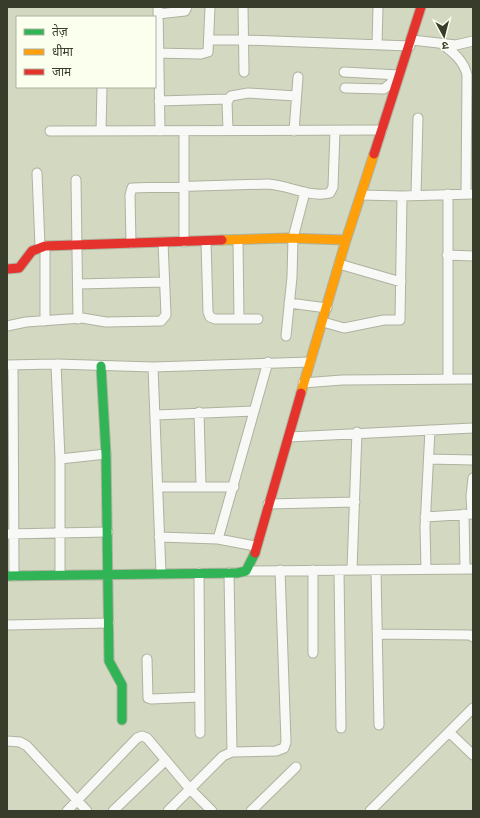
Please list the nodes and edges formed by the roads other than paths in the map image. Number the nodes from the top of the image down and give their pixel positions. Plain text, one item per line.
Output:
1 (187, 7) edge
2 (210, 7) edge
3 (243, 7) edge
4 (378, 7) edge
5 (421, 7) edge
6 (158, 10) edge
7 (210, 40) junction
8 (244, 40) junction
9 (473, 41) edge
10 (411, 43) junction
11 (442, 44) junction
12 (377, 45) junction
13 (157, 53) edge
14 (244, 72) dead end
15 (344, 72) dead end
16 (397, 75) junction
17 (298, 77) dead end
18 (102, 88) edge
19 (345, 88) dead end
20 (296, 96) junction
21 (228, 99) junction
22 (159, 101) junction
23 (470, 102) edge
24 (418, 118) dead end
25 (228, 130) junction
26 (382, 130) junction
27 (50, 131) dead end
28 (101, 131) junction
29 (160, 131) junction
30 (184, 131) junction
31 (294, 131) junction
32 (335, 131) junction
33 (37, 173) dead end
34 (76, 180) dead end
35 (184, 187) junction
36 (304, 192) junction
37 (448, 194) junction
38 (469, 194) edge
39 (362, 195) junction
40 (416, 195) junction
41 (402, 196) junction
42 (293, 238) junction
43 (238, 240) junction
44 (346, 240) junction
45 (206, 241) junction
46 (163, 242) junction
47 (184, 242) junction
48 (131, 243) junction
49 (78, 244) junction
50 (42, 246) junction
51 (447, 255) junction
52 (473, 256) edge
53 (339, 264) junction
54 (7, 269) edge
55 (164, 282) junction
56 (401, 282) junction
57 (78, 284) junction
58 (290, 303) junction
59 (327, 308) junction
60 (78, 319) junction
61 (239, 319) junction
62 (258, 319) dead end
63 (45, 321) junction
64 (323, 322) junction
65 (7, 326) edge
66 (286, 336) dead end
67 (268, 362) junction
68 (310, 362) junction
69 (56, 364) junction
70 (10, 365) edge
71 (101, 366) junction
72 (153, 367) junction
73 (448, 379) junction
74 (473, 379) edge
75 (304, 383) junction
76 (199, 412) junction
77 (254, 412) junction
78 (156, 415) junction
79 (473, 428) edge
80 (430, 430) junction
81 (357, 432) junction
82 (289, 437) junction
83 (106, 454) junction
84 (60, 459) junction
85 (429, 459) junction
86 (473, 460) edge
87 (473, 468) edge
88 (473, 478) edge
89 (201, 486) junction
90 (158, 487) junction
91 (234, 487) junction
92 (356, 502) junction
93 (268, 504) junction
94 (469, 514) edge
95 (425, 517) junction
96 (108, 532) junction
97 (10, 534) edge
98 (60, 534) junction
99 (159, 537) junction
100 (218, 539) junction
101 (255, 546) junction
102 (426, 569) junction
103 (469, 569) edge
104 (280, 570) junction
105 (313, 570) junction
106 (339, 570) junction
107 (352, 570) junction
108 (376, 570) junction
109 (246, 571) junction
110 (199, 573) junction
111 (229, 573) junction
112 (161, 574) junction
113 (60, 575) junction
114 (108, 575) junction
115 (10, 576) edge
116 (109, 623) junction
117 (7, 625) edge
118 (378, 634) junction
119 (473, 637) edge
120 (313, 653) dead end
121 (147, 659) dead end
122 (200, 697) junction
123 (473, 708) edge
124 (122, 720) dead end
125 (379, 725) dead end
126 (341, 728) dead end
127 (449, 732) junction
128 (200, 733) dead end
129 (7, 741) edge
130 (232, 752) junction
131 (473, 755) edge
132 (166, 760) junction
133 (296, 767) dead end
134 (190, 789) junction
135 (77, 801) junction
136 (67, 811) edge
137 (87, 811) edge
138 (114, 811) edge
139 (168, 811) edge
140 (212, 811) edge
141 (251, 811) edge
142 (370, 811) edge

1 - 6 street
2 - 7 street
3 - 8 street
4 - 12 street
5 - 10 street
6 - 13 street
7 - 8 street
7 - 13 street
8 - 12 street
8 - 14 street
9 - 11 street
10 - 11 street
10 - 12 street
10 - 16 street
11 - 23 street
13 - 22 street
15 - 16 street
16 - 19 street
16 - 26 street
17 - 20 street
18 - 28 street
20 - 21 street
20 - 31 street
21 - 22 street
21 - 25 street
22 - 29 street
23 - 38 street
24 - 40 street
25 - 30 street
25 - 31 street
26 - 32 street
26 - 39 street
27 - 28 street
28 - 29 street
29 - 30 street
30 - 35 street
31 - 32 street
32 - 36 street
33 - 50 street
34 - 49 street
35 - 36 street
35 - 47 street
35 - 48 street
36 - 42 street
37 - 38 street
37 - 40 street
37 - 51 street
39 - 41 street
39 - 44 street
40 - 41 street
41 - 56 street
42 - 43 street
42 - 44 street
42 - 58 street
43 - 45 street
43 - 61 street
44 - 53 street
45 - 47 street
45 - 61 street
46 - 47 street
46 - 48 street
46 - 55 street
48 - 49 street
49 - 50 street
49 - 57 street
50 - 54 street
50 - 63 street
51 - 52 street
51 - 73 street
53 - 56 street
53 - 59 street
55 - 57 street
55 - 60 street
56 - 64 street
57 - 60 street
58 - 59 street
58 - 66 street
59 - 64 street
60 - 63 street
61 - 62 street
63 - 65 street
64 - 68 street
67 - 68 street
67 - 72 street
67 - 77 street
68 - 75 street
69 - 70 street
69 - 71 street
69 - 84 street
70 - 97 street
71 - 72 street
71 - 83 street
72 - 78 street
73 - 74 street
73 - 75 street
75 - 82 street
76 - 77 street
76 - 78 street
76 - 89 street
77 - 91 street
78 - 90 street
79 - 80 street
80 - 81 street
80 - 85 street
81 - 82 street
81 - 92 street
82 - 93 street
83 - 84 street
83 - 96 street
84 - 98 street
85 - 86 street
85 - 95 street
86 - 87 street
88 - 94 street
89 - 90 street
89 - 91 street
90 - 99 street
91 - 100 street
92 - 93 street
92 - 107 street
93 - 101 street
94 - 95 street
94 - 103 street
95 - 102 street
96 - 98 street
96 - 114 street
97 - 98 street
97 - 115 street
98 - 113 street
99 - 100 street
99 - 112 street
100 - 101 street
101 - 109 street
102 - 103 street
102 - 108 street
104 - 105 street
104 - 109 street
104 - 130 street
105 - 106 street
105 - 120 street
106 - 107 street
106 - 126 street
107 - 108 street
108 - 118 street
109 - 111 street
110 - 111 street
110 - 112 street
110 - 122 street
111 - 130 street
112 - 114 street
113 - 114 street
113 - 115 street
114 - 116 street
116 - 117 street
116 - 124 street
118 - 119 street
118 - 125 street
121 - 122 street
122 - 128 street
123 - 127 street
127 - 131 street
127 - 142 street
129 - 135 street
130 - 134 street
132 - 134 street
132 - 135 street
132 - 138 street
133 - 141 street
134 - 139 street
134 - 140 street
135 - 136 street
135 - 137 street

